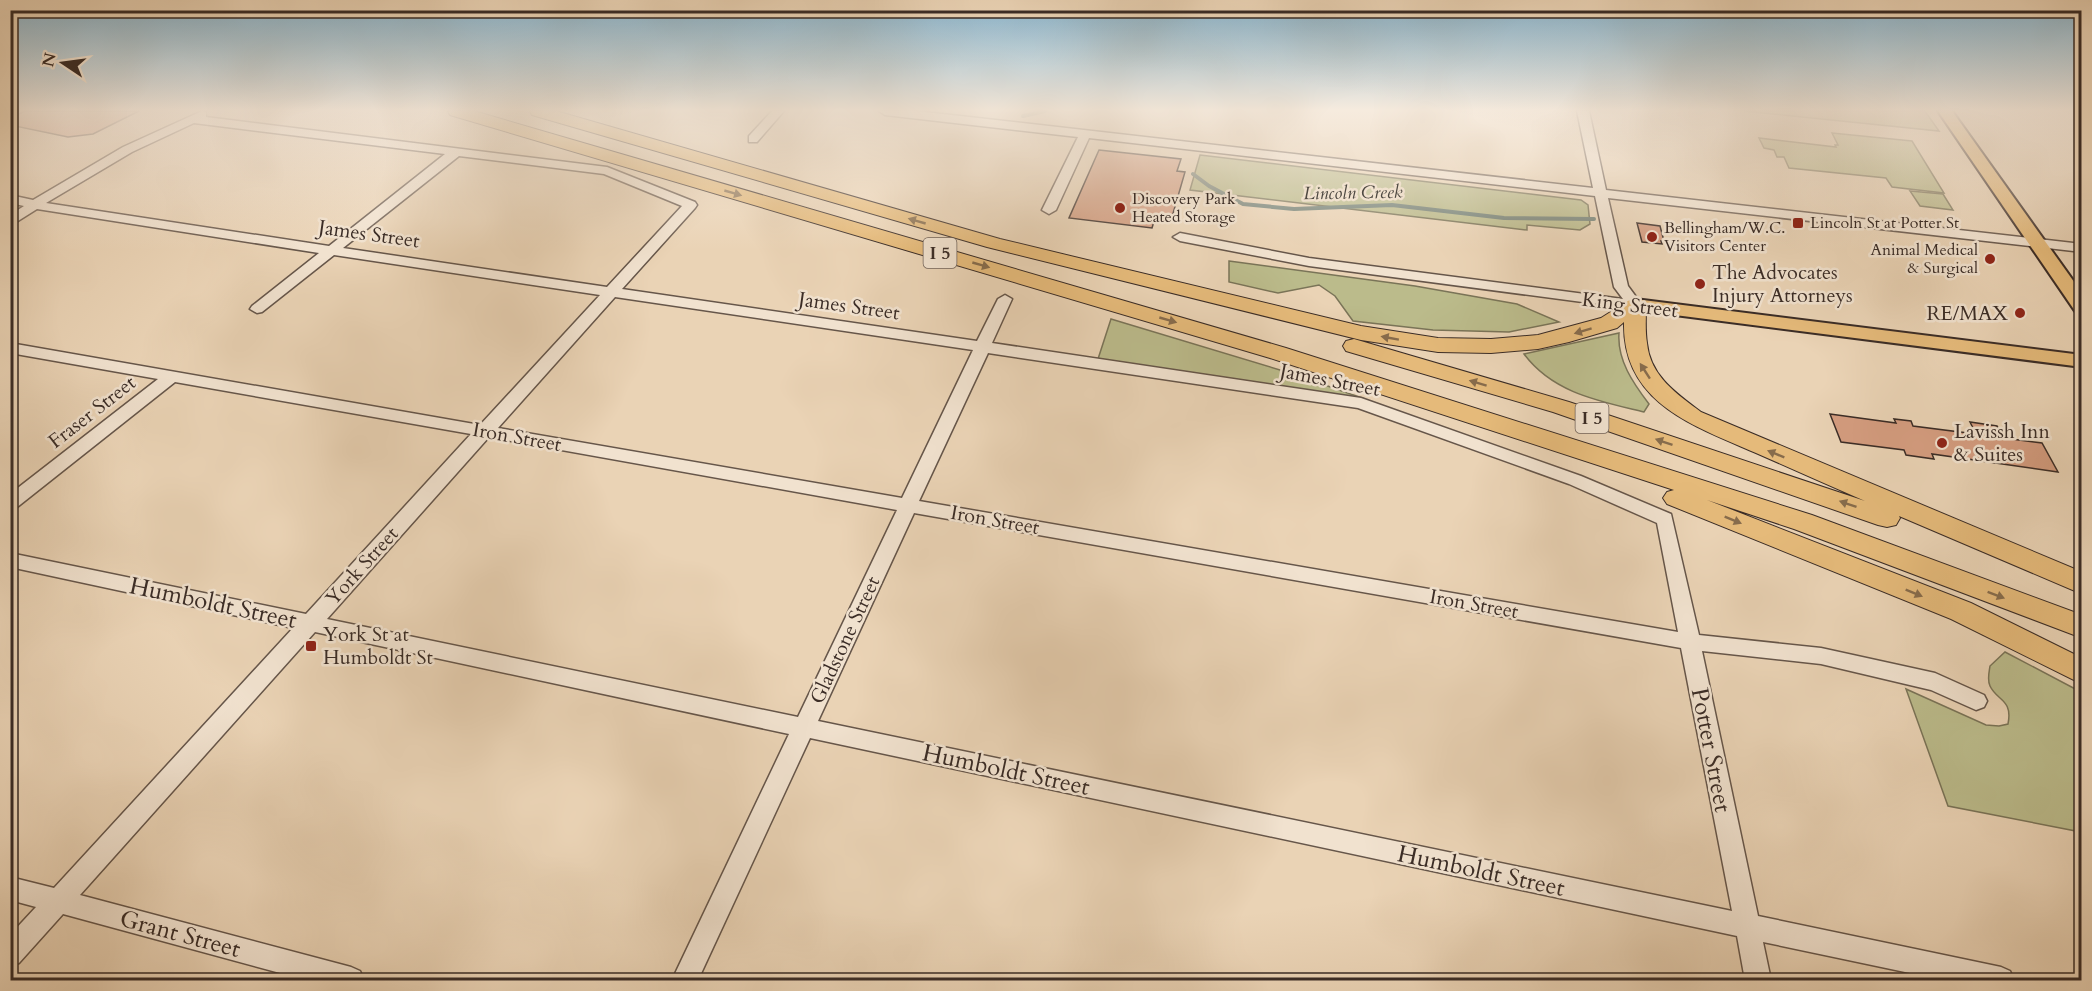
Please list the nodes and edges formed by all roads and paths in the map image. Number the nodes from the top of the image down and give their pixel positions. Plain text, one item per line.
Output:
1 (113, 157) edge
2 (449, 157) edge
3 (498, 157) edge
4 (613, 157) edge
5 (698, 157) edge
6 (1074, 157) edge
7 (1285, 157) edge
8 (1593, 157) edge
9 (1977, 157) edge
10 (1602, 194) junction
11 (10, 199) edge
12 (36, 204) junction
13 (1049, 210) dead end
14 (10, 222) edge
15 (1180, 237) dead end
16 (2037, 243) junction
17 (2082, 248) edge
18 (332, 250) junction
19 (1095, 269) junction
20 (611, 292) junction
21 (1005, 299) dead end
22 (1635, 305) junction
23 (2082, 307) edge
24 (257, 309) dead end
25 (982, 347) junction
26 (10, 348) edge
27 (2002, 351) junction
28 (2082, 361) edge
29 (172, 376) junction
30 (2082, 376) edge
31 (1424, 400) junction
32 (485, 431) junction
33 (10, 504) edge
34 (908, 505) junction
35 (1665, 519) joint
36 (10, 560) edge
37 (2082, 586) edge
38 (310, 624) junction
39 (2082, 627) edge
40 (1690, 642) junction
41 (2082, 672) edge
42 (1976, 701) dead end
43 (804, 728) junction
44 (10, 888) edge
45 (59, 901) junction
46 (1747, 927) junction
47 (10, 954) edge
48 (351, 981) edge
49 (685, 981) edge
50 (1758, 981) edge
51 (2001, 981) edge

1 - 12 street
2 - 18 street
3 - 20 street, York Street
4 -> 31 highway, I 5
19 -> 5 highway, I 5
6 - 13 street
7 - 10 street
8 - 10 street
9 - 16 main road
10 - 16 street
10 - 22 street
11 - 12 street, James Street
12 - 14 street
12 - 18 street, James Street
15 - 22 street, King Street
16 - 17 street
16 - 23 main road
18 - 20 street, James Street
18 - 24 street
22 -> 19 highway
37 -> 19 highway, I 5
20 - 25 street, James Street
20 - 32 street, York Street
21 - 25 street, Gladstone Street
22 - 27 main road, King Street
37 -> 22 highway
25 - 34 street, Gladstone Street
25 - 35 street, James Street
26 - 29 street, Iron Street
27 - 28 main road, King Street
27 - 30 main road
29 - 32 street, Iron Street
29 - 33 street, Fraser Street
31 -> 39 highway, I 5
31 -> 41 highway
32 - 34 street, Iron Street
32 - 38 street, York Street
34 - 40 street, Iron Street
34 - 43 street, Gladstone Street
35 - 40 street, Potter Street
36 - 38 street, Humboldt Street
38 - 43 street, Humboldt Street
38 - 45 street, York Street
40 - 42 street, Iron Street
40 - 46 street, Potter Street
43 - 46 street, Humboldt Street
43 - 49 street, Gladstone Street
44 - 45 street, Grant Street
45 - 47 street, York Street
45 - 48 street, Grant Street
46 - 50 street, Potter Street
46 - 51 street, Humboldt Street

